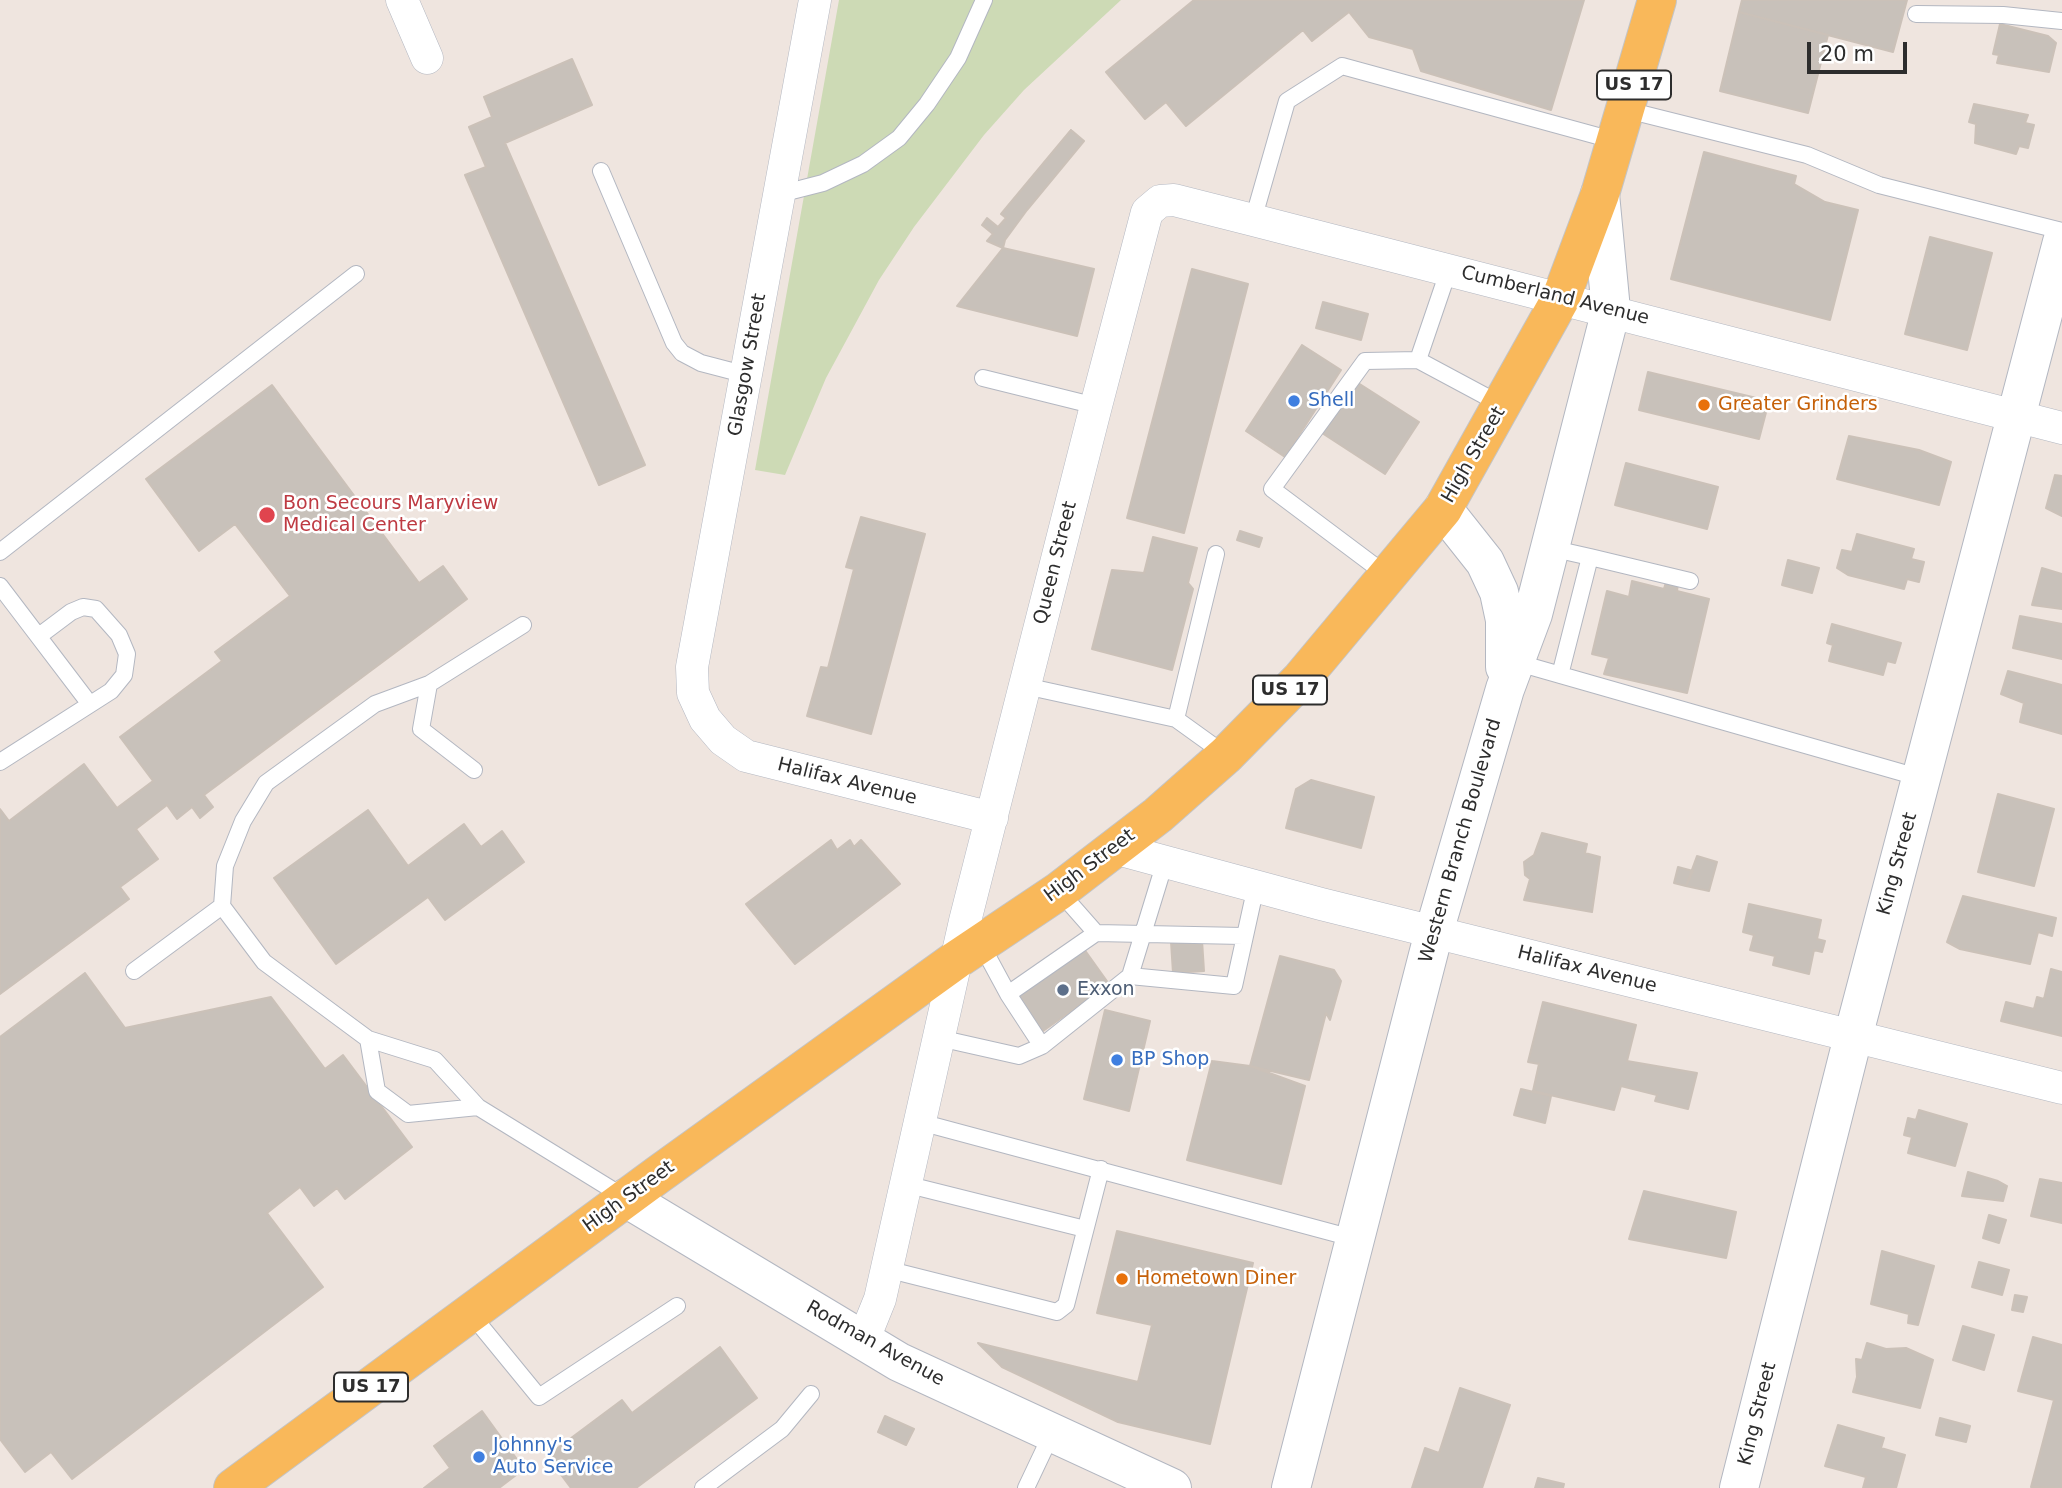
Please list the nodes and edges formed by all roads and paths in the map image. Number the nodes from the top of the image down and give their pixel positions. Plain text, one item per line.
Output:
1 (401, 0) edge
2 (815, 0) edge
3 (984, 0) edge
4 (1657, 0) edge
5 (1916, 14) dead end
6 (2062, 21) edge
7 (427, 58) dead end
8 (1622, 126) junction
9 (601, 171) dead end
10 (780, 194) junction
11 (1600, 194) junction
12 (1253, 219) junction
13 (2062, 231) edge
14 (2062, 242) edge
15 (1449, 269) junction
16 (356, 274) dead end
17 (1561, 298) junction
18 (1122, 308) joint
19 (1611, 310) junction
20 (1419, 360) junction
21 (747, 375) junction
22 (983, 378) dead end
23 (1096, 406) junction
24 (1503, 406) junction
25 (2016, 418) junction
26 (2062, 428) edge
27 (1443, 509) junction
28 (1550, 548) junction
29 (0, 552) edge
30 (1216, 554) dead end
31 (1590, 557) junction
32 (1388, 576) junction
33 (1690, 581) dead end
34 (0, 586) edge
35 (523, 625) dead end
36 (39, 636) junction
37 (1560, 675) junction
38 (1510, 676) junction
39 (429, 684) junction
40 (1025, 687) junction
41 (89, 703) junction
42 (1176, 719) junction
43 (712, 727) joint
44 (1226, 755) junction
45 (0, 762) edge
46 (474, 770) dead end
47 (1921, 778) junction
48 (992, 818) junction
49 (1114, 848) junction
50 (1165, 862) junction
51 (1256, 886) junction
52 (1059, 891) junction
53 (222, 906) junction
54 (1434, 932) junction
55 (1096, 933) junction
56 (1142, 934) junction
57 (1243, 936) junction
58 (968, 952) junction
59 (134, 971) dead end
60 (1130, 976) junction
61 (1008, 994) junction
62 (1853, 1037) junction
63 (939, 1038) junction
64 (368, 1039) junction
65 (1042, 1046) junction
66 (2062, 1088) edge
67 (478, 1107) junction
68 (920, 1122) junction
69 (1101, 1169) junction
70 (905, 1184) junction
71 (626, 1198) junction
72 (1085, 1229) junction
73 (1356, 1239) junction
74 (886, 1269) junction
75 (677, 1306) dead end
76 (471, 1314) junction
77 (863, 1341) junction
78 (811, 1394) dead end
79 (1052, 1433) junction
80 (252, 1482) edge
81 (703, 1488) edge
82 (1026, 1488) edge
83 (1172, 1488) edge
84 (1291, 1488) edge
85 (1740, 1488) edge

1 - 7 street
2 - 10 street, Glasgow Street
3 - 10 lane
4 - 8 main road, High Street / US 17
5 - 6 lane
8 - 11 main road, High Street / US 17
8 - 12 lane
8 - 13 lane
9 - 21 lane
10 - 21 street, Glasgow Street
11 - 17 main road, High Street / US 17
11 - 19 street, Western Branch Boulevard
12 - 15 street, Cumberland Avenue
12 - 18 street, Cumberland Avenue
14 - 25 street, King Street
15 - 17 street, Cumberland Avenue
15 - 20 lane
16 - 29 lane
17 - 19 street, Cumberland Avenue
17 - 24 main road, High Street / US 17
18 - 23 street, Queen Street
19 - 25 street, Cumberland Avenue
19 - 28 street, Western Branch Boulevard
20 - 24 lane
20 - 32 lane
21 - 43 street, Glasgow Street
22 - 23 lane
23 - 40 street, Queen Street
24 - 27 main road, High Street / US 17
25 - 26 street, Cumberland Avenue
25 - 47 street, King Street
27 - 32 main road, High Street / US 17
27 - 38 street
28 - 31 lane
28 - 38 street, Western Branch Boulevard
30 - 42 lane
31 - 33 lane
31 - 37 lane
32 - 44 main road, High Street / US 17
34 - 36 lane
35 - 39 lane
36 - 41 lane
36 - 41 lane
37 - 38 lane
37 - 47 lane
38 - 54 street, Western Branch Boulevard
39 - 46 lane
39 - 53 lane
40 - 42 lane
40 - 48 street, Queen Street
41 - 45 lane
42 - 44 lane
43 - 48 street, Halifax Avenue
44 - 49 main road, High Street / US 17
47 - 62 street, King Street
48 - 58 street, Queen Street
49 - 50 street, Halifax Avenue
49 - 52 main road, High Street / US 17
50 - 51 street, Halifax Avenue
50 - 56 lane
51 - 54 street, Halifax Avenue
51 - 57 lane
52 - 55 lane
52 - 58 main road, High Street / US 17
53 - 59 lane
53 - 64 lane
54 - 62 street, Halifax Avenue
54 - 73 street, Western Branch Boulevard
55 - 56 lane
55 - 61 lane
56 - 57 lane
56 - 60 lane
57 - 60 lane
58 - 61 lane
58 - 63 street, Queen Street
58 - 71 main road, High Street / US 17
60 - 65 lane
61 - 65 lane
62 - 66 street, Halifax Avenue
62 - 85 street, King Street
63 - 65 lane
63 - 68 street, Queen Street
64 - 67 lane
64 - 67 lane
67 - 71 lane
68 - 69 lane
68 - 70 street, Queen Street
69 - 72 lane
69 - 73 lane
70 - 72 lane
70 - 74 street, Queen Street
71 - 76 main road, High Street / US 17
71 - 77 street, Rodman Avenue
72 - 74 lane
73 - 84 street, Western Branch Boulevard
74 - 77 street, Queen Street
75 - 76 lane
76 - 80 main road, High Street / US 17
77 - 79 street, Rodman Avenue
78 - 81 lane
79 - 82 lane
79 - 83 street, Rodman Avenue

